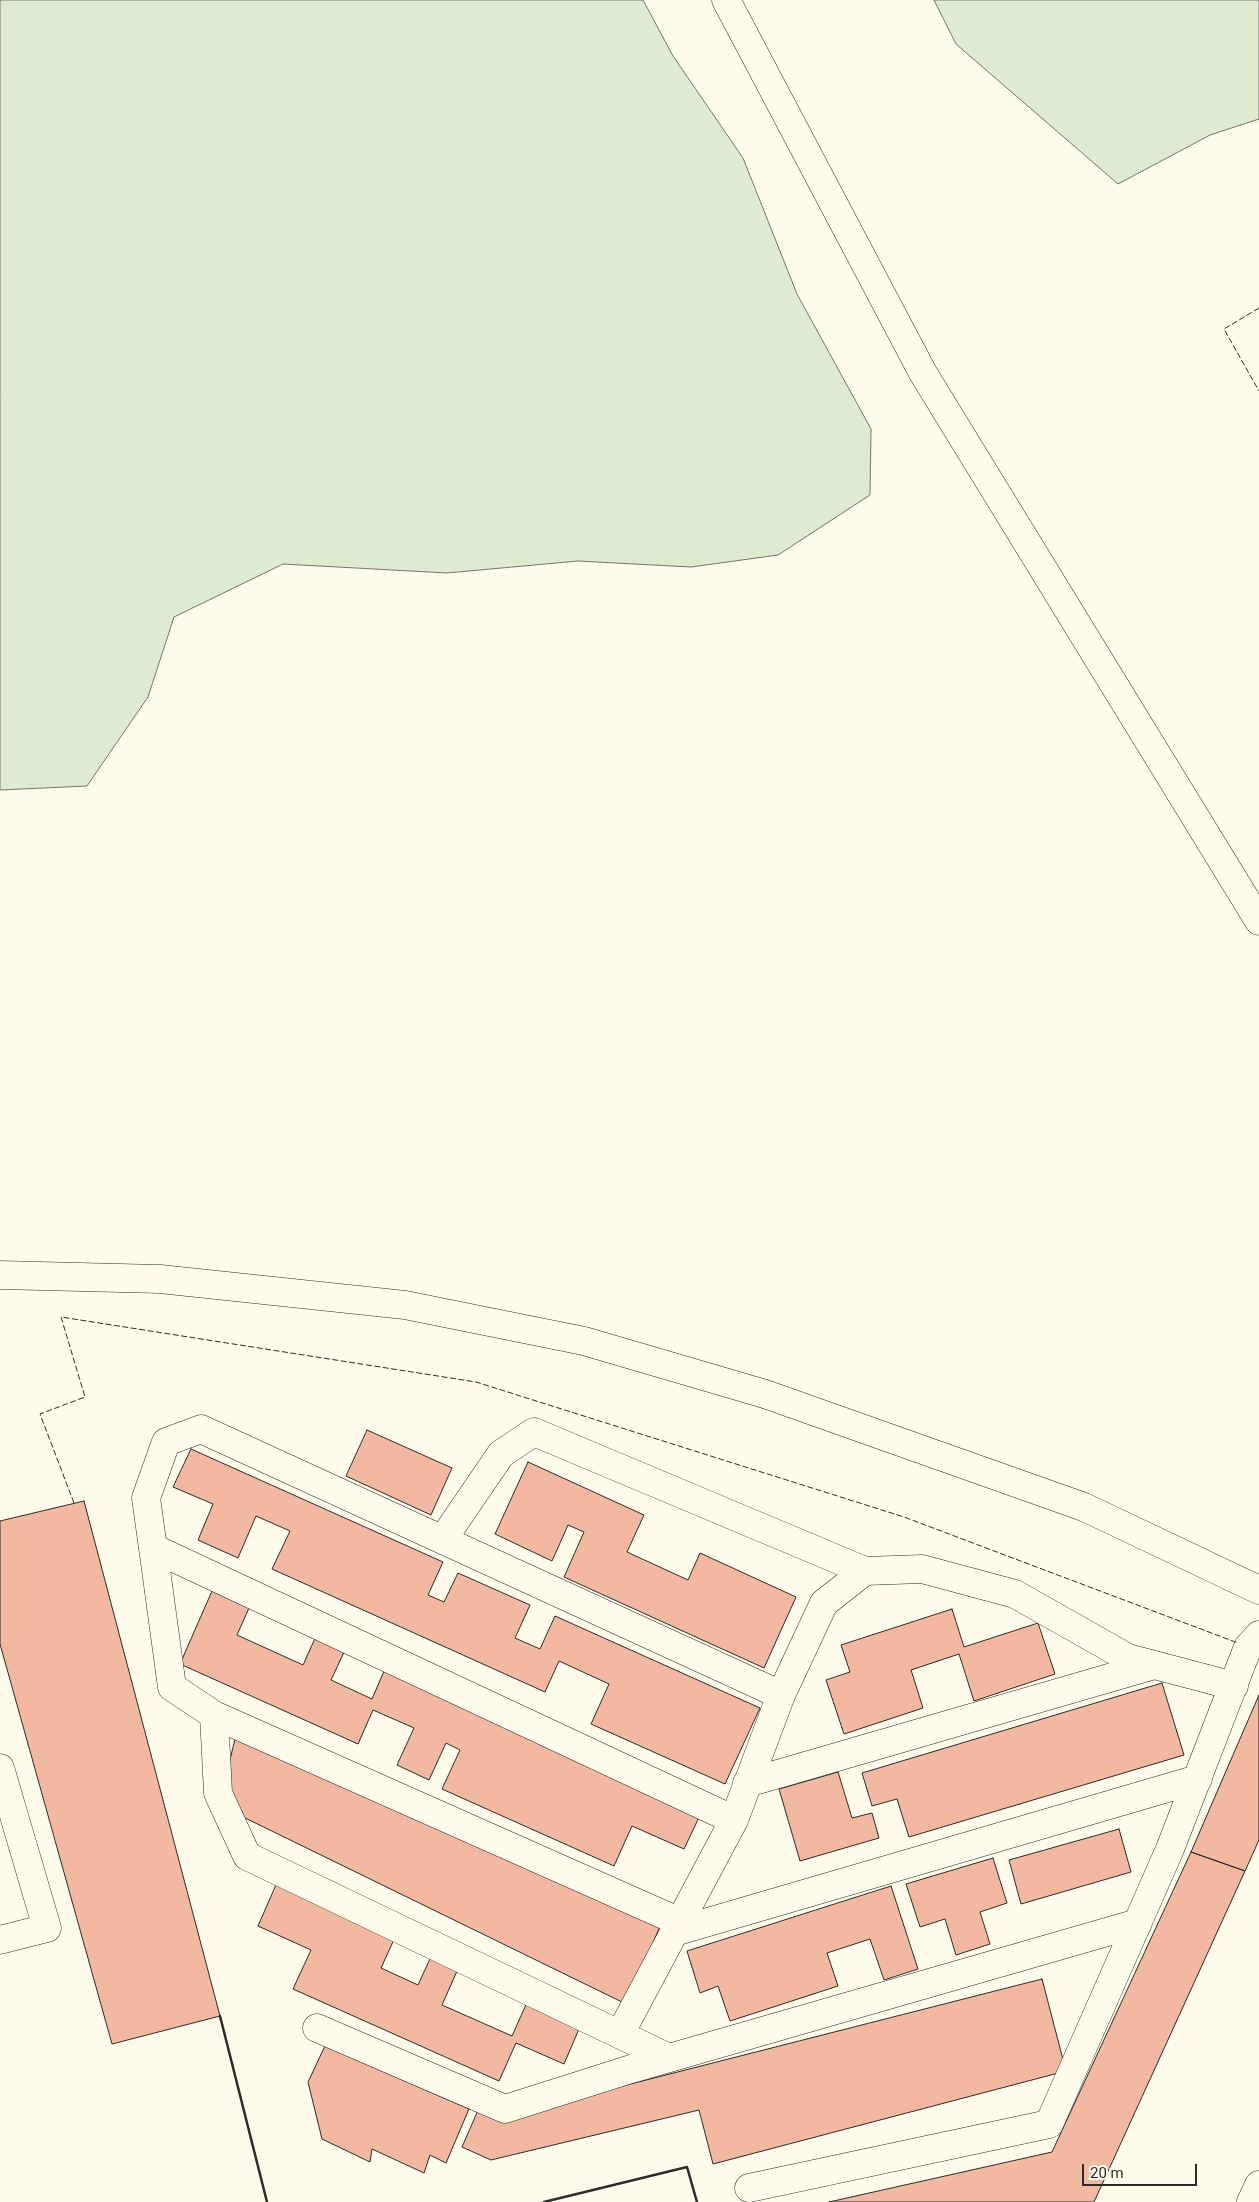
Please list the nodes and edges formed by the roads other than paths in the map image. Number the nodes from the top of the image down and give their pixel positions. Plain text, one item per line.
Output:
1 (726, 0) edge
2 (1259, 921) edge
3 (0, 1275) edge
4 (443, 1539) junction
5 (153, 1548) junction
6 (865, 1571) junction
7 (1259, 1590) edge
8 (1259, 1634) edge
9 (1154, 1665) junction
10 (1234, 1686) junction
11 (781, 1695) junction
12 (214, 1715) junction
13 (0, 1768) edge
14 (1198, 1779) junction
15 (747, 1783) junction
16 (734, 1820) junction
17 (1138, 1923) junction
18 (677, 1927) junction
19 (0, 1940) edge
20 (317, 2028) dead end
21 (620, 2034) junction
22 (669, 2058) junction
23 (1259, 2185) edge
24 (749, 2188) dead end
25 (1251, 2202) edge

1 - 2 street
3 - 7 street
4 - 5 street
4 - 6 street
4 - 11 street
5 - 12 street
5 - 16 street
6 - 9 street
6 - 11 street
8 - 10 street
9 - 10 street
9 - 15 street
10 - 14 street
11 - 15 street
12 - 18 street
12 - 21 street
13 - 19 street
14 - 17 street
14 - 18 street
15 - 16 street
16 - 18 street
17 - 22 street
17 - 24 street
18 - 21 street
20 - 22 street
21 - 22 street
23 - 25 street

